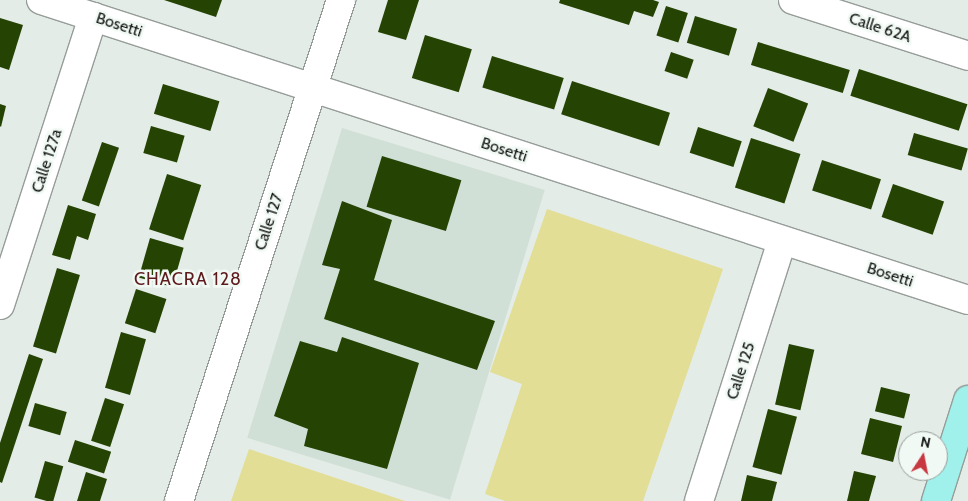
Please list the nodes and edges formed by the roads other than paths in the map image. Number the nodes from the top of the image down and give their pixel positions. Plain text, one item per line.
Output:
1 (41, 0) edge
2 (341, 0) edge
3 (793, 0) edge
4 (94, 17) junction
5 (968, 56) edge
6 (313, 88) junction
7 (782, 241) junction
8 (968, 300) edge
9 (0, 305) edge
10 (968, 400) edge
11 (179, 501) edge
12 (699, 501) edge
13 (936, 501) edge

1 - 4 street, Bosetti
2 - 6 street, Calle 127
3 - 5 street, Calle 62A
4 - 6 street, Bosetti
4 - 9 street, Calle 127a
6 - 7 street, Bosetti
6 - 11 street, Calle 127
7 - 8 street, Bosetti
7 - 12 street, Calle 125
10 - 13 main road

